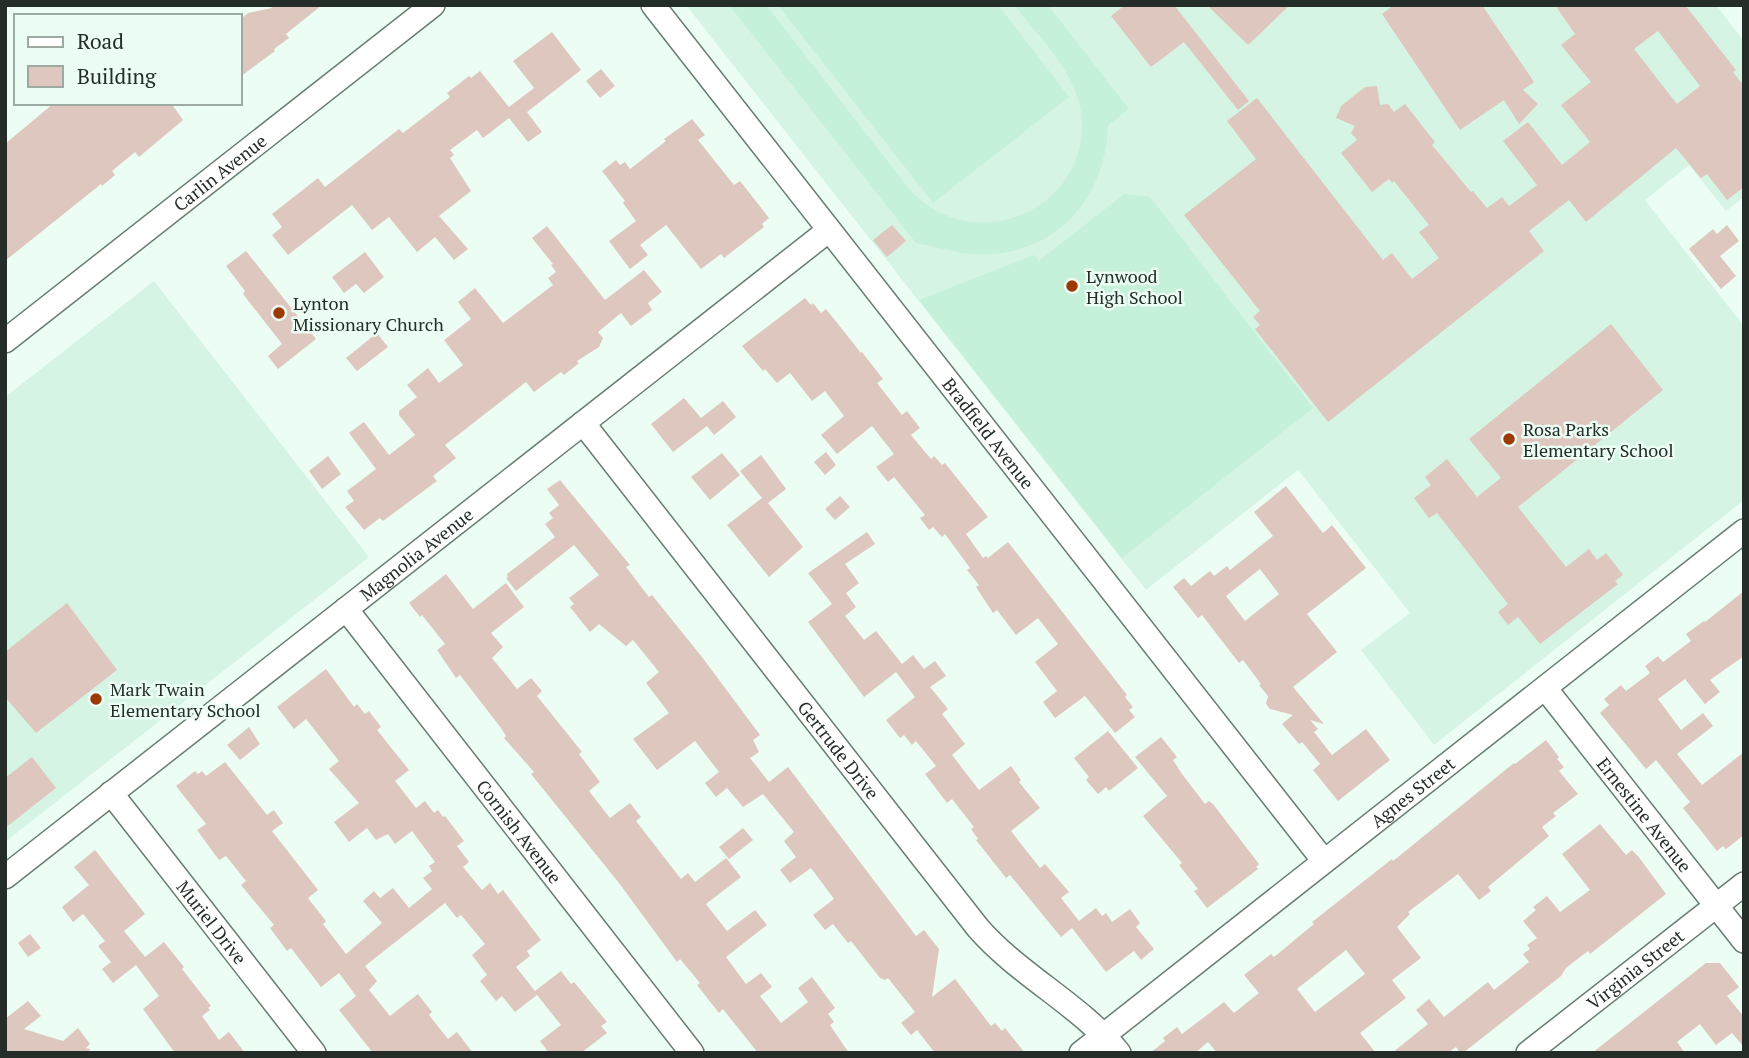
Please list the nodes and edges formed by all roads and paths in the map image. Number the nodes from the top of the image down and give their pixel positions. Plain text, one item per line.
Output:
1 (653, 5) edge
2 (423, 8) edge
3 (829, 230) junction
4 (5, 341) edge
5 (583, 423) junction
6 (1744, 531) edge
7 (346, 609) junction
8 (1545, 688) junction
9 (111, 793) junction
10 (1324, 861) junction
11 (5, 877) edge
12 (1744, 884) edge
13 (1716, 906) junction
14 (1744, 941) edge
15 (1104, 1034) junction
16 (314, 1053) edge
17 (692, 1053) edge
18 (1081, 1053) edge
19 (1119, 1053) edge
20 (1528, 1053) edge

1 - 3 street, Bradfield Avenue
2 - 4 street, Carlin Avenue
3 - 5 street, Magnolia Avenue
3 - 10 street, Bradfield Avenue
5 - 7 street, Magnolia Avenue
5 - 15 street, Gertrude Drive
6 - 8 street, Agnes Street
7 - 9 street, Magnolia Avenue
7 - 17 street, Cornish Avenue
8 - 10 street, Agnes Street
8 - 13 street, Ernestine Avenue
9 - 11 street, Magnolia Avenue
9 - 16 street, Muriel Drive
10 - 15 street, Agnes Street
12 - 13 street, Virginia Street
13 - 14 street, Ernestine Avenue
13 - 20 street, Virginia Street
15 - 18 street, Agnes Street
15 - 19 street, Gertrude Drive

